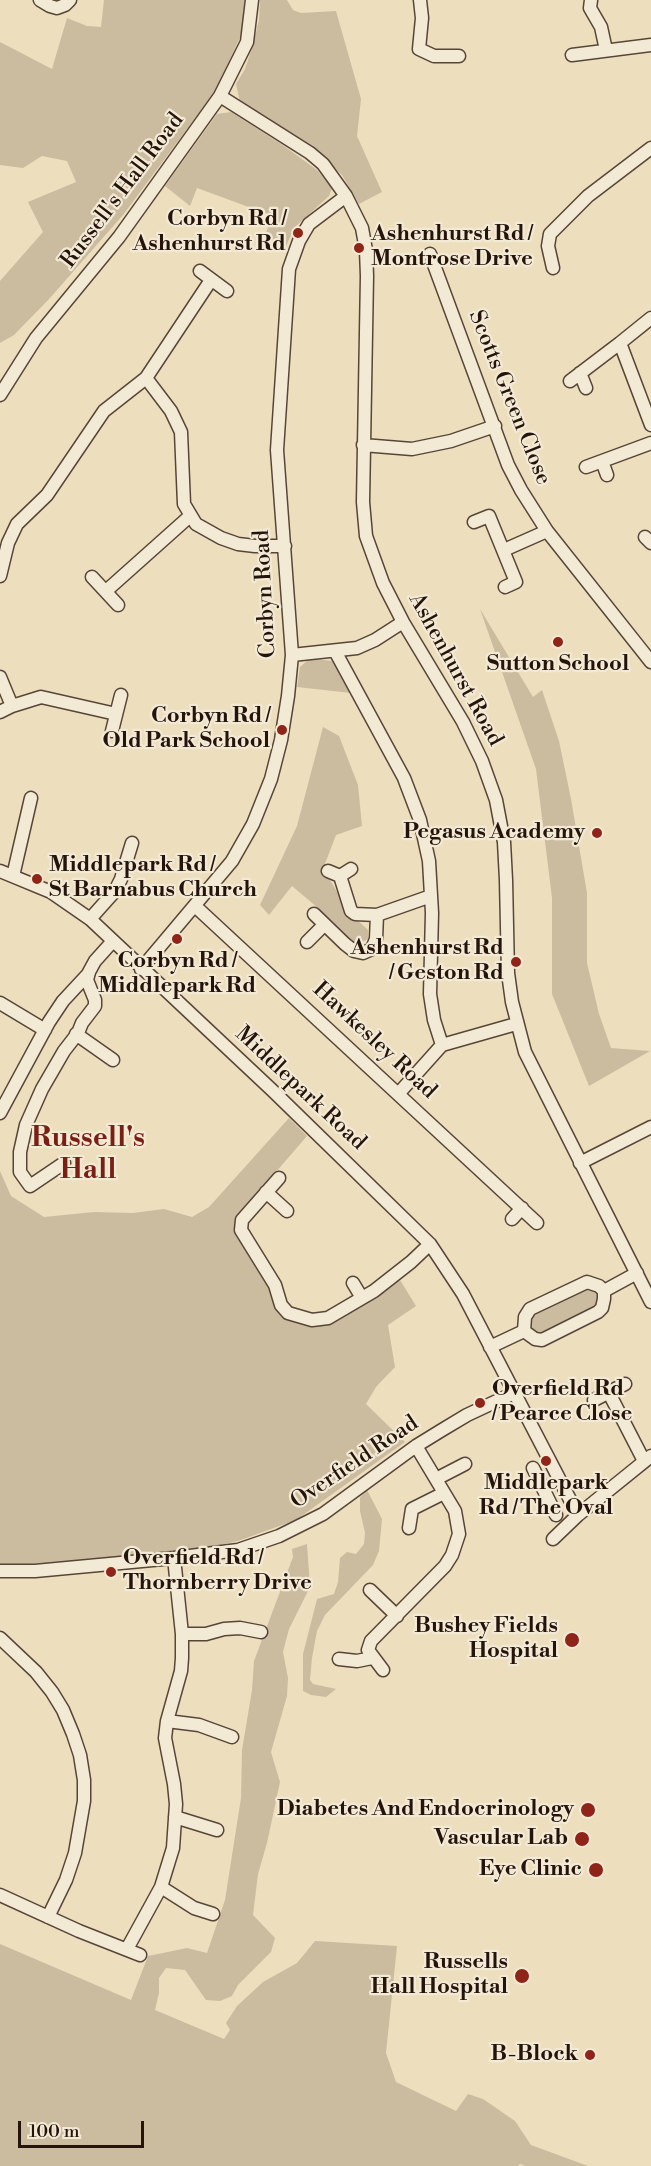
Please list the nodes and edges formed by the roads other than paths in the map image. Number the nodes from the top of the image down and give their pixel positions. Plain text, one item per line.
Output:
1 (40, 0) edge
2 (70, 0) edge
3 (252, 0) edge
4 (420, 0) edge
5 (591, 0) edge
6 (651, 45) edge
7 (606, 50) junction
8 (572, 55) dead end
9 (459, 57) dead end
10 (220, 96) junction
11 (651, 148) edge
12 (346, 196) junction
13 (430, 254) dead end
14 (553, 268) dead end
15 (200, 271) dead end
16 (211, 280) junction
17 (227, 291) dead end
18 (651, 318) edge
19 (620, 343) junction
20 (580, 373) junction
21 (146, 378) junction
22 (570, 381) dead end
23 (586, 388) dead end
24 (0, 395) edge
25 (646, 397) edge
26 (651, 425) edge
27 (495, 426) junction
28 (651, 443) edge
29 (363, 445) junction
30 (602, 460) junction
31 (586, 467) dead end
32 (607, 475) dead end
33 (190, 516) junction
34 (474, 522) dead end
35 (547, 531) junction
36 (285, 546) junction
37 (504, 550) junction
38 (0, 576) edge
39 (92, 578) dead end
40 (505, 587) dead end
41 (106, 591) junction
42 (118, 605) dead end
43 (403, 622) junction
44 (335, 651) junction
45 (292, 655) junction
46 (651, 663) edge
47 (0, 677) edge
48 (121, 696) dead end
49 (12, 706) junction
50 (0, 712) edge
51 (116, 714) junction
52 (112, 731) dead end
53 (31, 798) dead end
54 (132, 843) dead end
55 (0, 871) edge
56 (340, 872) dead end
57 (13, 876) junction
58 (431, 896) junction
59 (195, 906) junction
60 (314, 914) dead end
61 (377, 915) junction
62 (90, 919) junction
63 (324, 925) junction
64 (113, 941) junction
65 (307, 942) dead end
66 (141, 969) junction
67 (89, 972) junction
68 (0, 1003) edge
69 (516, 1024) junction
70 (45, 1030) junction
71 (76, 1034) junction
72 (442, 1045) junction
73 (113, 1060) dead end
74 (399, 1093) junction
75 (3, 1098) edge
76 (0, 1113) edge
77 (651, 1127) edge
78 (64, 1163) dead end
79 (580, 1163) junction
80 (279, 1178) dead end
81 (266, 1192) junction
82 (522, 1208) junction
83 (286, 1211) dead end
84 (512, 1220) dead end
85 (537, 1223) dead end
86 (430, 1244) junction
87 (637, 1273) junction
88 (353, 1283) dead end
89 (604, 1291) junction
90 (362, 1298) junction
91 (651, 1302) edge
92 (524, 1331) junction
93 (490, 1347) junction
94 (625, 1384) dead end
95 (609, 1393) junction
96 (514, 1394) junction
97 (594, 1400) dead end
98 (416, 1446) junction
99 (648, 1459) edge
100 (465, 1464) dead end
101 (533, 1468) dead end
102 (555, 1472) junction
103 (436, 1479) junction
104 (540, 1482) junction
105 (444, 1493) junction
106 (556, 1515) dead end
107 (578, 1515) junction
108 (409, 1528) dead end
109 (553, 1539) dead end
110 (174, 1558) junction
111 (0, 1571) edge
112 (370, 1590) dead end
113 (397, 1616) junction
114 (261, 1632) dead end
115 (182, 1634) junction
116 (0, 1638) edge
117 (372, 1658) junction
118 (339, 1659) dead end
119 (383, 1670) dead end
120 (167, 1721) junction
121 (232, 1737) dead end
122 (175, 1817) junction
123 (217, 1830) dead end
124 (160, 1887) junction
125 (0, 1895) edge
126 (213, 1914) dead end
127 (48, 1917) junction
128 (127, 1949) junction
129 (140, 1955) dead end

1 - 2 street
3 - 10 street, Russell's Hall Road
4 - 9 street
5 - 7 street
6 - 7 street
7 - 8 street
10 - 12 street, Ashenhurst Road
10 - 24 street, Russell's Hall Road
11 - 14 street
12 - 29 street, Ashenhurst Road
12 - 36 street, Corbyn Road
13 - 27 street, Scotts Green Close
15 - 16 street
16 - 17 street
16 - 21 street
18 - 19 street
19 - 20 street
19 - 25 street
20 - 22 street
20 - 23 street
21 - 33 street
21 - 38 street
25 - 26 street
27 - 29 street
27 - 35 street, Scotts Green Close
28 - 30 street
29 - 43 street, Ashenhurst Road
30 - 31 street
30 - 32 street
33 - 36 street
33 - 41 street
34 - 37 street
35 - 37 street
35 - 46 street, Scotts Green Close
36 - 45 street, Corbyn Road
37 - 40 street
39 - 41 street
41 - 42 street
43 - 44 street
43 - 69 street, Ashenhurst Road
44 - 45 street
44 - 58 street
45 - 59 street, Corbyn Road
47 - 49 street
48 - 51 street
49 - 50 street
49 - 51 street
51 - 52 street
53 - 57 street
54 - 62 street
55 - 57 street, Middlepark Road
56 - 61 street
57 - 62 street, Middlepark Road
58 - 61 street
58 - 72 street
59 - 66 street, Corbyn Road
59 - 74 street, Hawkesley Road
60 - 63 street
61 - 63 street
62 - 64 street, Middlepark Road
63 - 65 street
64 - 66 street, Middlepark Road
64 - 67 street
66 - 86 street, Middlepark Road
67 - 70 street
67 - 71 street
68 - 70 street
69 - 72 street
69 - 79 street, Ashenhurst Road
70 - 75 street
71 - 73 street
71 - 78 street
72 - 74 street
74 - 82 street, Hawkesley Road
75 - 76 street
77 - 79 street
79 - 87 street, Ashenhurst Road
80 - 81 street
81 - 83 street
81 - 90 street
82 - 84 street
82 - 85 street, Hawkesley Road
86 - 90 street
86 - 93 street, Middlepark Road
87 - 89 street
87 - 91 street, Ashenhurst Road
88 - 90 street
89 - 92 street
89 - 92 street
92 - 93 street
93 - 96 street, Middlepark Road
94 - 95 street
95 - 97 street
95 - 99 street
96 - 98 street, Overfield Road
96 - 102 street, Middlepark Road
98 - 103 street
98 - 110 street, Overfield Road
99 - 107 street
100 - 103 street
101 - 104 street
102 - 104 street
102 - 107 street, Middlepark Road
103 - 105 street
104 - 106 street
105 - 108 street
105 - 113 street
107 - 109 street
110 - 111 street, Overfield Road
110 - 115 street
112 - 113 street
113 - 117 street
114 - 115 street
115 - 120 street
116 - 127 street
117 - 118 street
117 - 119 street
120 - 121 street
120 - 122 street
122 - 123 street
122 - 124 street
124 - 126 street
124 - 128 street
125 - 127 street
127 - 128 street
128 - 129 street

